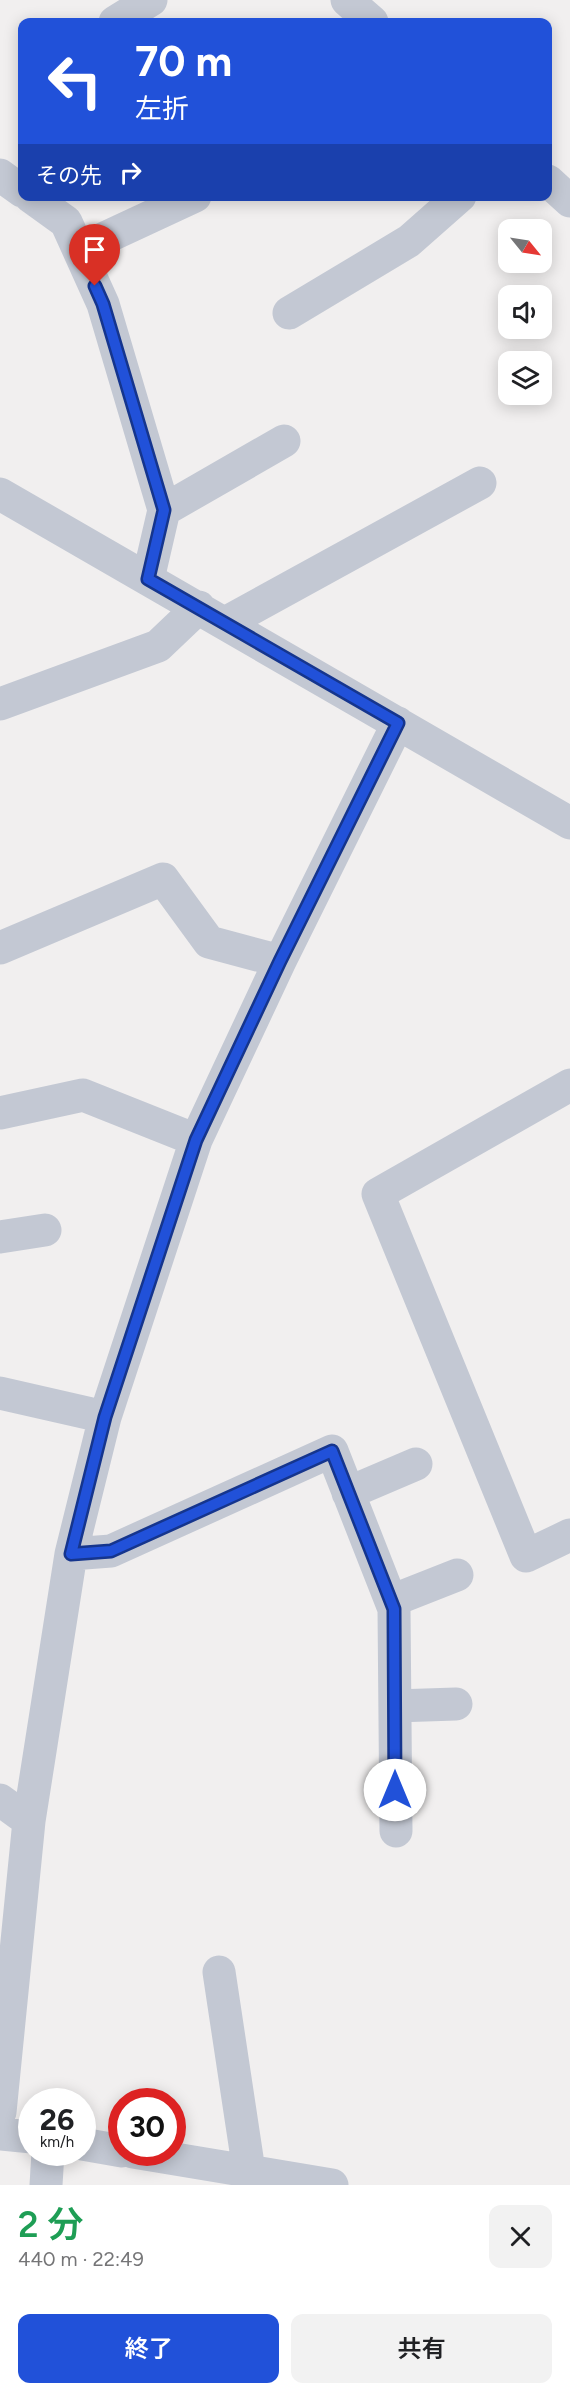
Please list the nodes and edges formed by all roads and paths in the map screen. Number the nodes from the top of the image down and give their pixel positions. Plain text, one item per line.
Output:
1 (151, 0) edge
2 (347, 0) edge
3 (122, 18) edge
4 (367, 18) edge
5 (0, 175) edge
6 (552, 185) edge
7 (18, 188) edge
8 (37, 201) edge
9 (184, 201) edge
10 (454, 201) edge
11 (570, 201) edge
12 (79, 250) junction
13 (289, 313) dead end
14 (284, 441) dead end
15 (480, 483) dead end
16 (0, 494) edge
17 (164, 510) junction
18 (148, 579) junction
19 (213, 615) junction
20 (0, 704) edge
21 (398, 723) junction
22 (570, 823) edge
23 (0, 948) edge
24 (280, 961) junction
25 (570, 1085) edge
26 (0, 1113) edge
27 (196, 1140) junction
28 (45, 1230) dead end
29 (0, 1237) edge
30 (0, 1393) edge
31 (105, 1417) junction
32 (416, 1464) dead end
33 (348, 1492) junction
34 (570, 1535) edge
35 (71, 1554) junction
36 (457, 1575) dead end
37 (391, 1601) junction
38 (456, 1704) dead end
39 (395, 1706) junction
40 (0, 1800) edge
41 (29, 1821) junction
42 (396, 1831) dead end
43 (9, 1935) edge
44 (219, 1972) dead end
45 (0, 2112) edge
46 (0, 2134) edge
47 (18, 2136) edge
48 (186, 2161) edge
49 (47, 2166) edge
50 (249, 2171) junction
51 (46, 2185) edge
52 (332, 2185) edge

1 - 3 street
2 - 4 street
5 - 7 street
6 - 11 street
8 - 12 street
9 - 12 street
10 - 13 street
12 - 17 street
14 - 17 street
15 - 19 street
16 - 18 street
17 - 18 street
18 - 19 street
19 - 20 street
19 - 21 street
21 - 22 street
21 - 24 street
23 - 24 street
24 - 27 street
25 - 34 street
26 - 27 street
27 - 31 street
28 - 29 street
30 - 31 street
31 - 35 street
32 - 33 street
33 - 35 street
33 - 37 street
35 - 41 street
36 - 37 street
37 - 39 street
38 - 39 street
39 - 42 street
40 - 41 street
41 - 43 street
43 - 45 street
44 - 50 street
46 - 47 street
48 - 50 street
49 - 51 street
50 - 52 street

